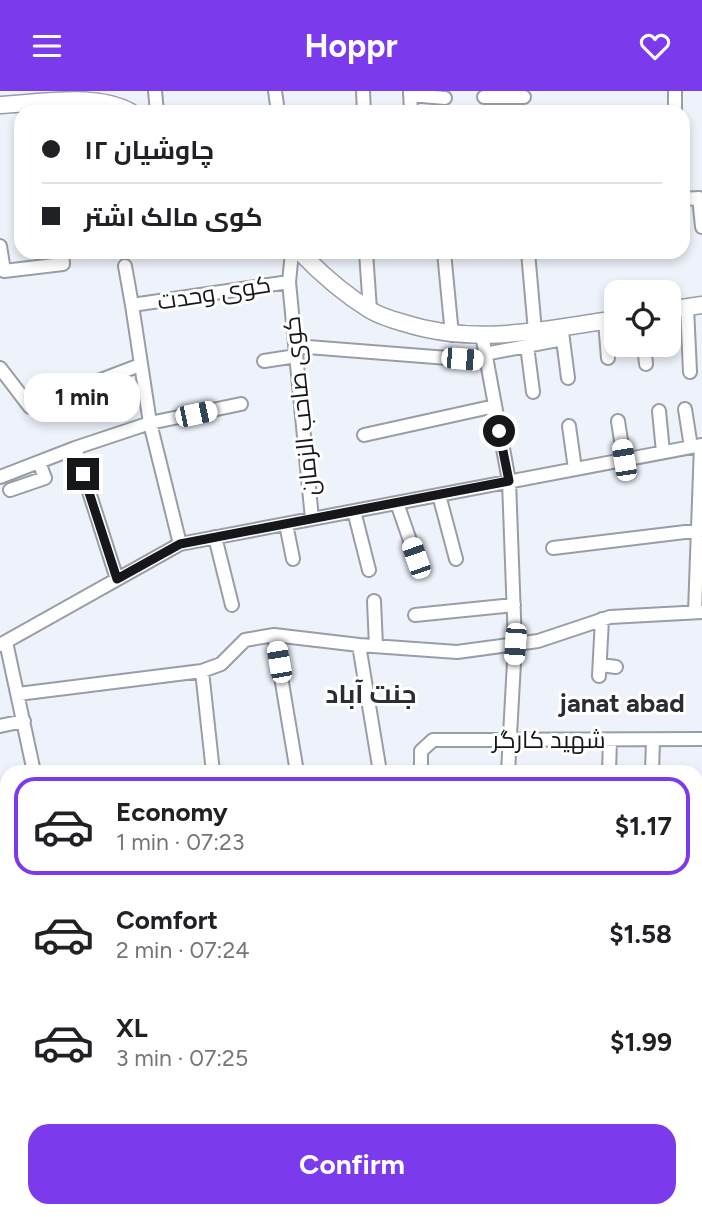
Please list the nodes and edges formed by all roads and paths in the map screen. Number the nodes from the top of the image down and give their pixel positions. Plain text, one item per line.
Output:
1 (410, 93) edge
2 (524, 94) edge
3 (484, 97) dead end
4 (445, 98) dead end
5 (62, 105) edge
6 (103, 105) edge
7 (690, 199) edge
8 (702, 227) edge
9 (0, 246) edge
10 (58, 259) edge
11 (291, 259) edge
12 (307, 259) edge
13 (366, 259) edge
14 (445, 259) edge
15 (529, 259) edge
16 (125, 265) dead end
17 (289, 282) junction
18 (132, 305) junction
19 (695, 306) edge
20 (370, 310) junction
21 (604, 322) edge
22 (535, 331) junction
23 (562, 334) junction
24 (452, 335) junction
25 (482, 335) junction
26 (527, 346) junction
27 (295, 351) junction
28 (645, 357) edge
29 (486, 358) junction
30 (264, 361) dead end
31 (646, 364) dead end
32 (140, 365) junction
33 (0, 368) edge
34 (690, 372) dead end
35 (568, 378) dead end
36 (533, 392) dead end
37 (241, 404) dead end
38 (495, 406) junction
39 (685, 409) dead end
40 (659, 411) dead end
41 (618, 421) dead end
42 (150, 423) junction
43 (569, 426) dead end
44 (364, 435) dead end
45 (698, 445) edge
46 (75, 448) junction
47 (663, 452) junction
48 (624, 460) junction
49 (39, 462) junction
50 (575, 469) junction
51 (701, 474) edge
52 (0, 477) edge
53 (509, 481) junction
54 (10, 490) dead end
55 (439, 495) junction
56 (397, 503) junction
57 (354, 511) junction
58 (312, 519) junction
59 (286, 524) junction
60 (700, 530) edge
61 (215, 537) junction
62 (180, 544) junction
63 (553, 548) dead end
64 (416, 558) dead end
65 (292, 559) dead end
66 (456, 559) dead end
67 (369, 570) dead end
68 (117, 579) junction
69 (374, 601) dead end
70 (232, 605) dead end
71 (514, 605) junction
72 (698, 612) edge
73 (415, 615) dead end
74 (602, 619) junction
75 (274, 635) junction
76 (3, 643) edge
77 (515, 644) junction
78 (359, 645) junction
79 (376, 646) junction
80 (616, 667) dead end
81 (202, 671) junction
82 (18, 694) junction
83 (24, 721) junction
84 (0, 726) edge
85 (702, 739) edge
86 (509, 740) junction
87 (610, 740) junction
88 (653, 740) junction
89 (33, 765) edge
90 (212, 765) edge
91 (296, 765) edge
92 (379, 765) edge
93 (421, 765) edge
94 (508, 765) edge
95 (609, 765) edge
96 (652, 765) edge

1 - 4 street
2 - 3 street
5 - 6 main road
7 - 8 street
9 - 10 street
11 - 17 street, کوی صاحب الزمان
12 - 20 main road
13 - 20 street
14 - 24 street
15 - 22 street
16 - 18 street
17 - 18 street, کوی وحدت
17 - 27 street, کوی صاحب الزمان
18 - 32 street, کوی وحدت
19 - 34 street
20 - 24 main road
21 - 23 main road
22 - 23 main road
22 - 25 main road
23 - 26 street
23 - 35 street
24 - 25 main road
25 - 29 street
26 - 29 street
26 - 36 street
27 - 29 street
27 - 30 street
27 - 58 street, کوی صاحب الزمان
28 - 31 street
29 - 38 street
32 - 33 street
32 - 42 street, کوی وحدت
37 - 42 street
38 - 44 street
38 - 53 street
39 - 45 street
40 - 47 street
41 - 48 street
42 - 46 street
42 - 62 street, کوی وحدت
43 - 50 street
45 - 47 street
45 - 51 street
46 - 49 street
46 - 68 street
47 - 48 street
48 - 50 street
49 - 52 street
49 - 54 street
50 - 53 street
51 - 60 street
53 - 55 street
53 - 71 street
55 - 56 street
55 - 66 street
56 - 57 street
56 - 64 street
57 - 58 street
57 - 67 street
58 - 59 street
59 - 61 street
59 - 65 street
60 - 63 street
60 - 72 street
61 - 62 street
61 - 70 street
62 - 68 street
68 - 76 street
69 - 79 street
71 - 73 street
71 - 77 street
72 - 74 street
74 - 77 street
74 - 80 street
75 - 78 street
75 - 81 street
75 - 91 street
76 - 82 street
77 - 79 street
77 - 86 street
78 - 79 street
78 - 92 street
81 - 82 street
81 - 90 street
82 - 83 street
83 - 84 street
83 - 89 street
85 - 88 street, شهید کارگر
86 - 87 street, شهید کارگر
86 - 93 street, شهید کارگر
86 - 94 street
87 - 88 street, شهید کارگر
87 - 95 street
88 - 96 street

